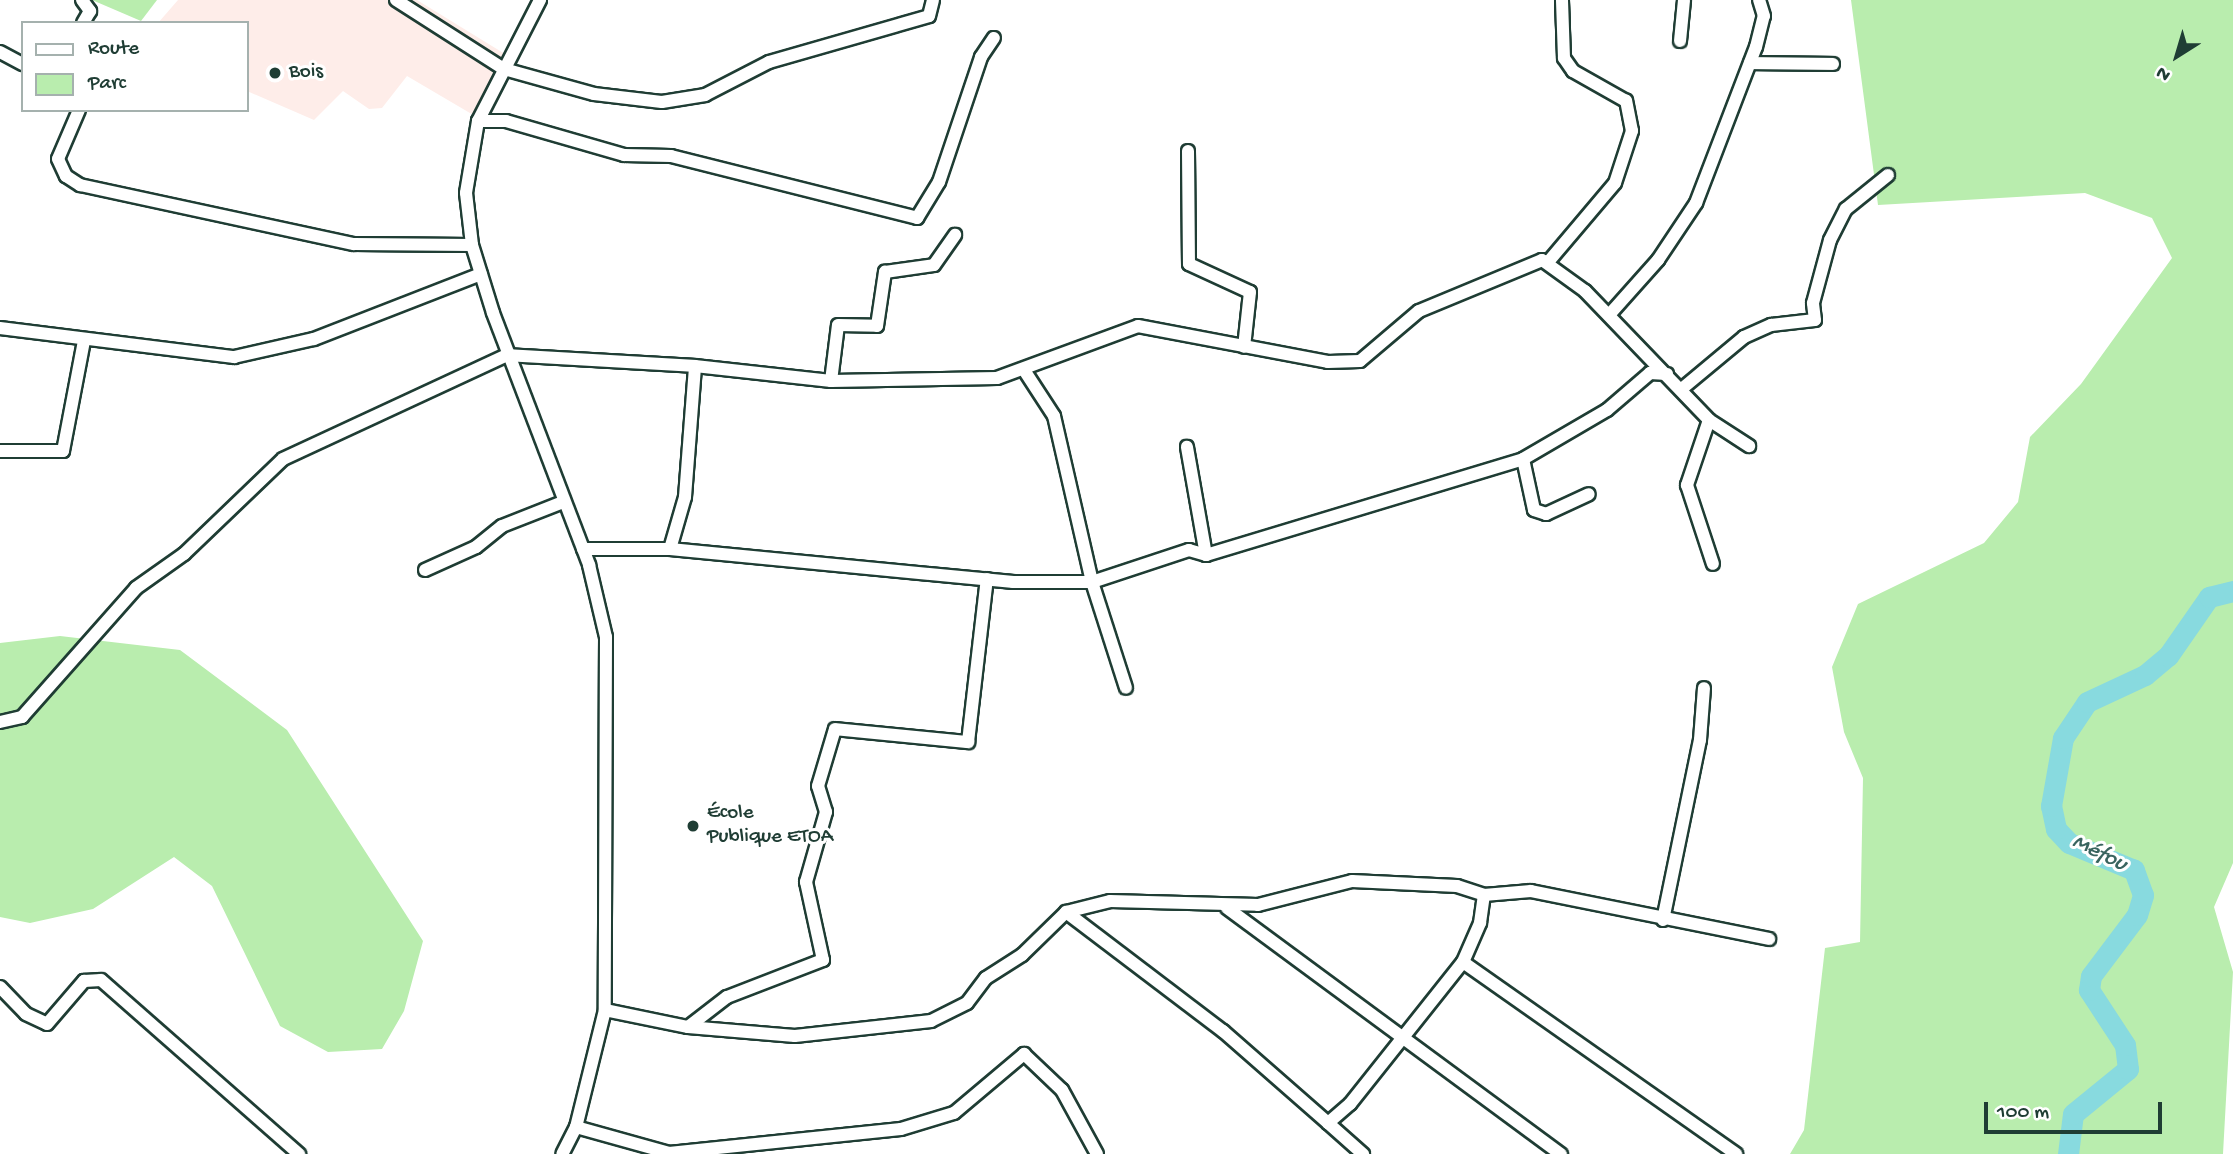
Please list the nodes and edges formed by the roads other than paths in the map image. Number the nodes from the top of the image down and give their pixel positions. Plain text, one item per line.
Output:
1 (82, 0) edge
2 (396, 0) edge
3 (540, 0) edge
4 (933, 0) edge
5 (1562, 0) edge
6 (1684, 0) edge
7 (1759, 0) edge
8 (84, 21) edge
9 (994, 38) dead end
10 (1680, 41) dead end
11 (0, 52) edge
12 (21, 63) edge
13 (1750, 63) junction
14 (1833, 64) dead end
15 (504, 69) junction
16 (78, 112) edge
17 (478, 121) junction
18 (1188, 151) dead end
19 (1888, 175) dead end
20 (955, 235) dead end
21 (472, 244) junction
22 (1549, 261) junction
23 (481, 274) junction
24 (1609, 315) junction
25 (0, 328) edge
26 (84, 341) junction
27 (1244, 347) junction
28 (507, 355) junction
29 (695, 366) junction
30 (1026, 373) junction
31 (1667, 374) junction
32 (831, 382) junction
33 (1684, 387) junction
34 (1709, 420) junction
35 (1749, 446) dead end
36 (1187, 447) dead end
37 (0, 451) edge
38 (1523, 458) junction
39 (1589, 494) dead end
40 (563, 502) junction
41 (583, 549) junction
42 (670, 549) junction
43 (1206, 555) junction
44 (1713, 564) dead end
45 (425, 570) dead end
46 (987, 579) junction
47 (1091, 582) junction
48 (1126, 688) dead end
49 (1704, 688) dead end
50 (0, 722) edge
51 (1484, 895) junction
52 (1227, 908) junction
53 (1066, 912) junction
54 (1663, 920) junction
55 (1769, 939) dead end
56 (1463, 962) junction
57 (0, 987) edge
58 (605, 1010) junction
59 (688, 1027) junction
60 (1400, 1034) junction
61 (1328, 1123) junction
62 (576, 1127) junction
63 (749, 1150) edge
64 (669, 1153) edge
65 (299, 1154) edge
66 (562, 1154) edge
67 (1097, 1154) edge
68 (1363, 1154) edge
69 (1561, 1154) edge
70 (1735, 1154) edge

1 - 8 street
2 - 15 street
3 - 15 street
4 - 15 street
5 - 22 street
6 - 10 street
7 - 13 street
9 - 17 street
11 - 12 street
13 - 14 street
13 - 24 street
15 - 17 street
16 - 21 street
17 - 21 street
18 - 27 street
19 - 33 street
20 - 32 street
21 - 23 street
22 - 24 street
22 - 27 street
23 - 26 street
23 - 28 street
24 - 31 street
25 - 26 street
26 - 37 street
27 - 30 street
28 - 29 street
28 - 40 street
28 - 50 street
29 - 32 street
29 - 42 street
30 - 32 street
30 - 47 street
31 - 33 street
31 - 38 street
33 - 34 street
34 - 35 street
34 - 44 street
36 - 43 street
38 - 39 street
38 - 43 street
40 - 41 street
40 - 45 street
41 - 42 street
41 - 58 street
42 - 46 street
43 - 47 street
46 - 47 street
46 - 59 street
47 - 48 street
49 - 54 street
51 - 52 street
51 - 54 street
51 - 56 street
52 - 53 street
52 - 60 street
53 - 59 street
53 - 61 street
54 - 55 street
56 - 60 street
56 - 70 street
57 - 65 street
58 - 59 street
58 - 62 street
60 - 61 street
60 - 69 street
61 - 68 street
62 - 64 street
62 - 66 street
63 - 64 street
63 - 67 street

